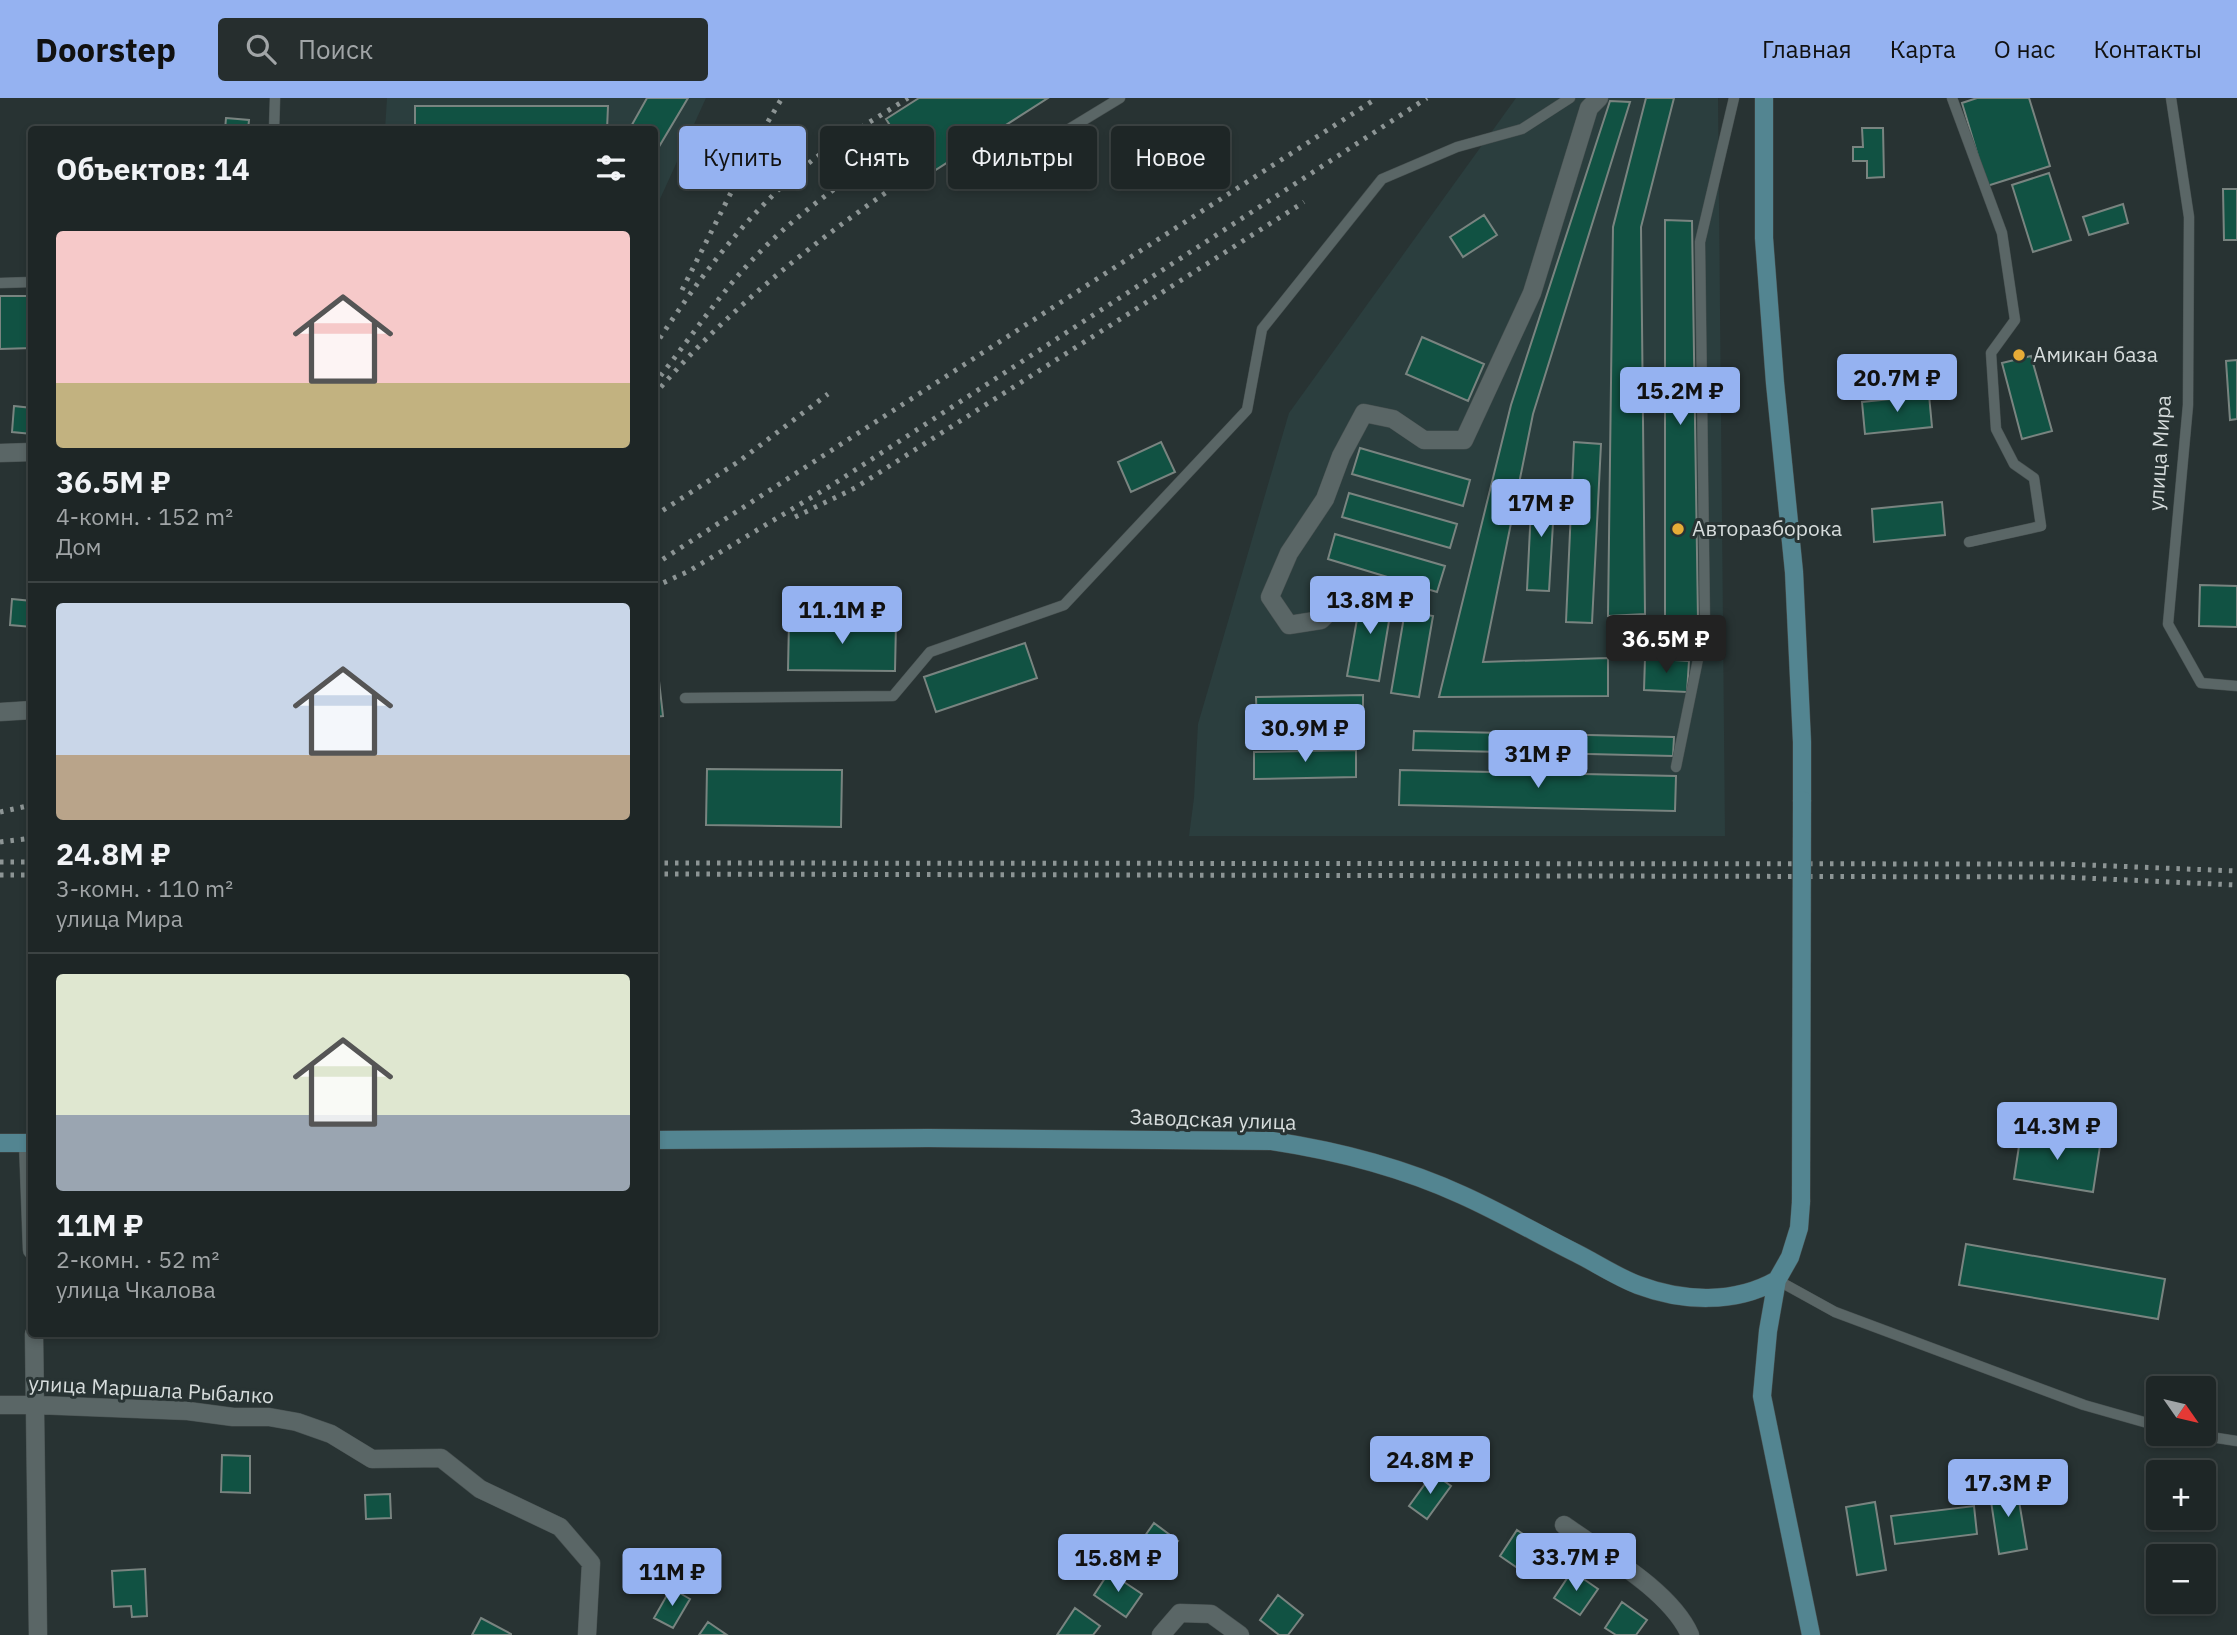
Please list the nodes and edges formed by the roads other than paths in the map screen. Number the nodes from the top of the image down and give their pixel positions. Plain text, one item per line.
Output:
1 (275, 98) edge
2 (1120, 98) edge
3 (1570, 98) edge
4 (1599, 98) edge
5 (1734, 98) edge
6 (1764, 98) edge
7 (1952, 98) edge
8 (2171, 98) edge
9 (274, 126) edge
10 (1074, 126) edge
11 (28, 282) edge
12 (0, 283) edge
13 (28, 452) edge
14 (0, 453) edge
15 (1969, 542) dead end
16 (1337, 604) dead end
17 (2237, 686) edge
18 (685, 698) dead end
19 (28, 710) edge
20 (0, 712) edge
21 (1676, 767) dead end
22 (658, 1140) edge
23 (0, 1143) edge
24 (28, 1143) edge
25 (1777, 1280) junction
26 (34, 1337) edge
27 (0, 1405) edge
28 (37, 1405) junction
29 (2146, 1423) edge
30 (2216, 1438) edge
31 (2237, 1441) edge
32 (1564, 1525) dead end
33 (38, 1635) edge
34 (587, 1635) edge
35 (1161, 1635) edge
36 (1240, 1635) edge
37 (1690, 1635) edge
38 (1811, 1635) edge

1 - 9 lane
2 - 10 lane
3 - 18 lane
4 - 16 street
5 - 21 lane
6 - 25 main road, bridge
7 - 15 lane
8 - 17 lane, улица Мира
11 - 12 lane
13 - 14 street
19 - 20 street
22 - 25 main road, Заводская улица
23 - 24 main road
25 - 29 lane
25 - 38 main road
26 - 28 street
27 - 28 street, улица Маршала Рыбалко
28 - 33 street
28 - 34 street, улица Маршала Рыбалко
30 - 31 lane
32 - 37 street
35 - 36 street

